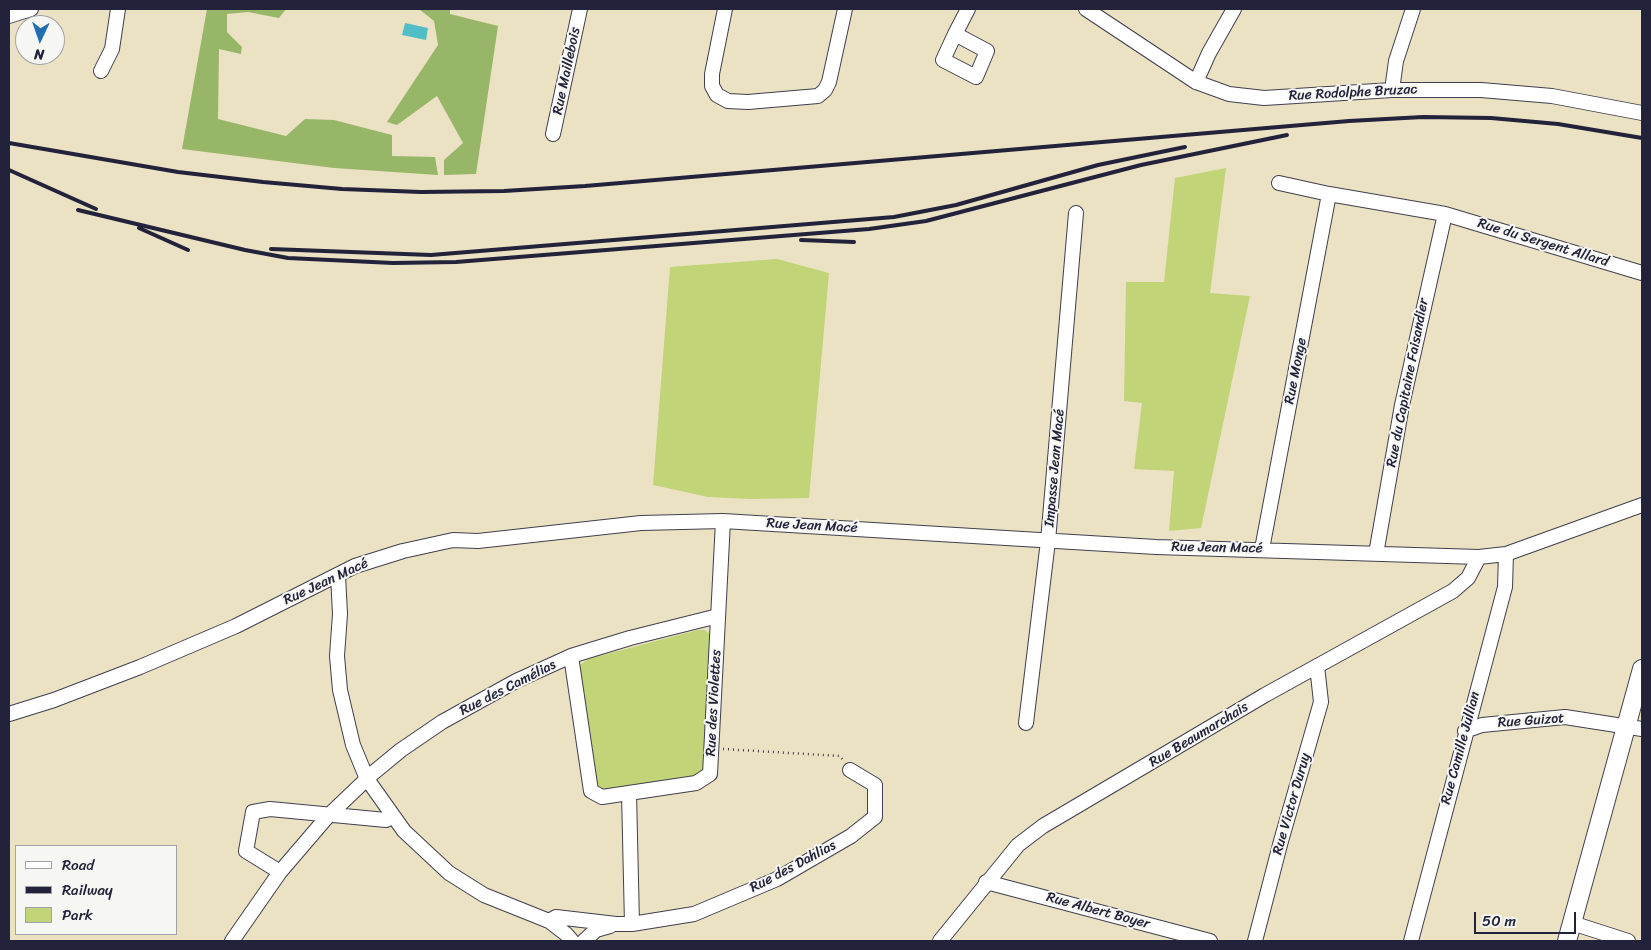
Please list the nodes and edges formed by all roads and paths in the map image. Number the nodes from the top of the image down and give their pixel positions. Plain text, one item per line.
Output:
1 (31, 9) edge
2 (118, 9) edge
3 (580, 9) edge
4 (725, 9) edge
5 (845, 9) edge
6 (968, 9) edge
7 (1086, 9) edge
8 (1234, 9) edge
9 (1413, 9) edge
10 (9, 16) edge
11 (955, 34) dead end
12 (101, 71) dead end
13 (1196, 82) junction
14 (1392, 90) junction
15 (1642, 113) edge
16 (553, 134) dead end
17 (1279, 183) dead end
18 (1329, 194) junction
19 (1076, 213) dead end
20 (1445, 214) junction
21 (1642, 273) edge
22 (1642, 505) edge
23 (723, 521) junction
24 (1048, 541) junction
25 (1262, 549) junction
26 (1376, 554) junction
27 (1506, 554) junction
28 (1479, 557) junction
29 (338, 574) junction
30 (718, 616) junction
31 (571, 656) junction
32 (1317, 666) junction
33 (1642, 670) edge
34 (9, 714) edge
35 (1026, 723) dead end
36 (1634, 727) edge
37 (1466, 731) junction
38 (712, 748) junction
39 (850, 770) joint
40 (367, 779) junction
41 (629, 793) junction
42 (328, 816) junction
43 (392, 817) junction
44 (280, 872) junction
45 (986, 882) junction
46 (575, 920) junction
47 (549, 921) junction
48 (1572, 923) junction
49 (616, 924) junction
50 (632, 924) junction
51 (569, 937) edge
52 (232, 941) edge
53 (584, 941) edge
54 (940, 941) edge
55 (1210, 941) edge
56 (1255, 941) edge
57 (1411, 941) edge
58 (1567, 941) edge
59 (1628, 941) edge

1 - 10 street
2 - 12 street
3 - 16 street, Rue Maillebois
4 - 5 street
6 - 11 street
7 - 13 street, Rue Rodolphe Bruzac
8 - 13 street
9 - 14 street
13 - 14 street, Rue Rodolphe Bruzac
14 - 15 street, Rue Rodolphe Bruzac
17 - 18 street, Rue du Sergent Allard
18 - 20 street, Rue du Sergent Allard
18 - 25 street, Rue Monge
19 - 24 street, Impasse Jean Macé
20 - 21 street, Rue du Sergent Allard
20 - 26 street, Rue du Capitaine Faisandier
22 - 27 street, Rue Jean Macé
23 - 24 street, Rue Jean Macé
23 - 29 street, Rue Jean Macé
23 - 30 street, Rue des Violettes
24 - 25 street, Rue Jean Macé
24 - 35 street, Impasse Jean Macé
25 - 26 street, Rue Jean Macé
26 - 28 street, Rue Jean Macé
27 - 28 street, Rue Jean Macé
27 - 37 street, Rue Camille Jullian
28 - 32 street, Rue Beaumarchais
29 - 34 street, Rue Jean Macé
29 - 40 street, Rue des Dahlias
30 - 31 street, Rue des Camélias
30 - 38 street, Rue des Violettes
31 - 40 street, Rue des Camélias
31 - 41 street, Rue des Violettes
32 - 45 street, Rue Beaumarchais
32 - 56 street, Rue Victor Duruy
33 - 36 main road
36 - 37 street, Rue Guizot
36 - 48 main road
37 - 57 street, Rue Camille Jullian
38 - 39 path
38 - 41 street, Rue des Violettes
39 - 50 street, Rue des Dahlias
40 - 42 street, Rue des Camélias
40 - 43 street, Rue des Dahlias
41 - 50 street
42 - 43 street
42 - 44 street, Rue des Camélias
42 - 44 street
43 - 47 street, Rue des Dahlias
44 - 52 street, Rue des Camélias
45 - 54 street, Rue Beaumarchais
45 - 55 street, Rue Albert Boyer
46 - 47 street, Rue des Dahlias
46 - 49 street, Rue des Dahlias
46 - 51 street, Rue des Dahlias
47 - 51 street, Rue des Dahlias
48 - 58 main road
48 - 59 street
49 - 50 street, Rue des Dahlias
49 - 53 street, Rue des Dahlias

